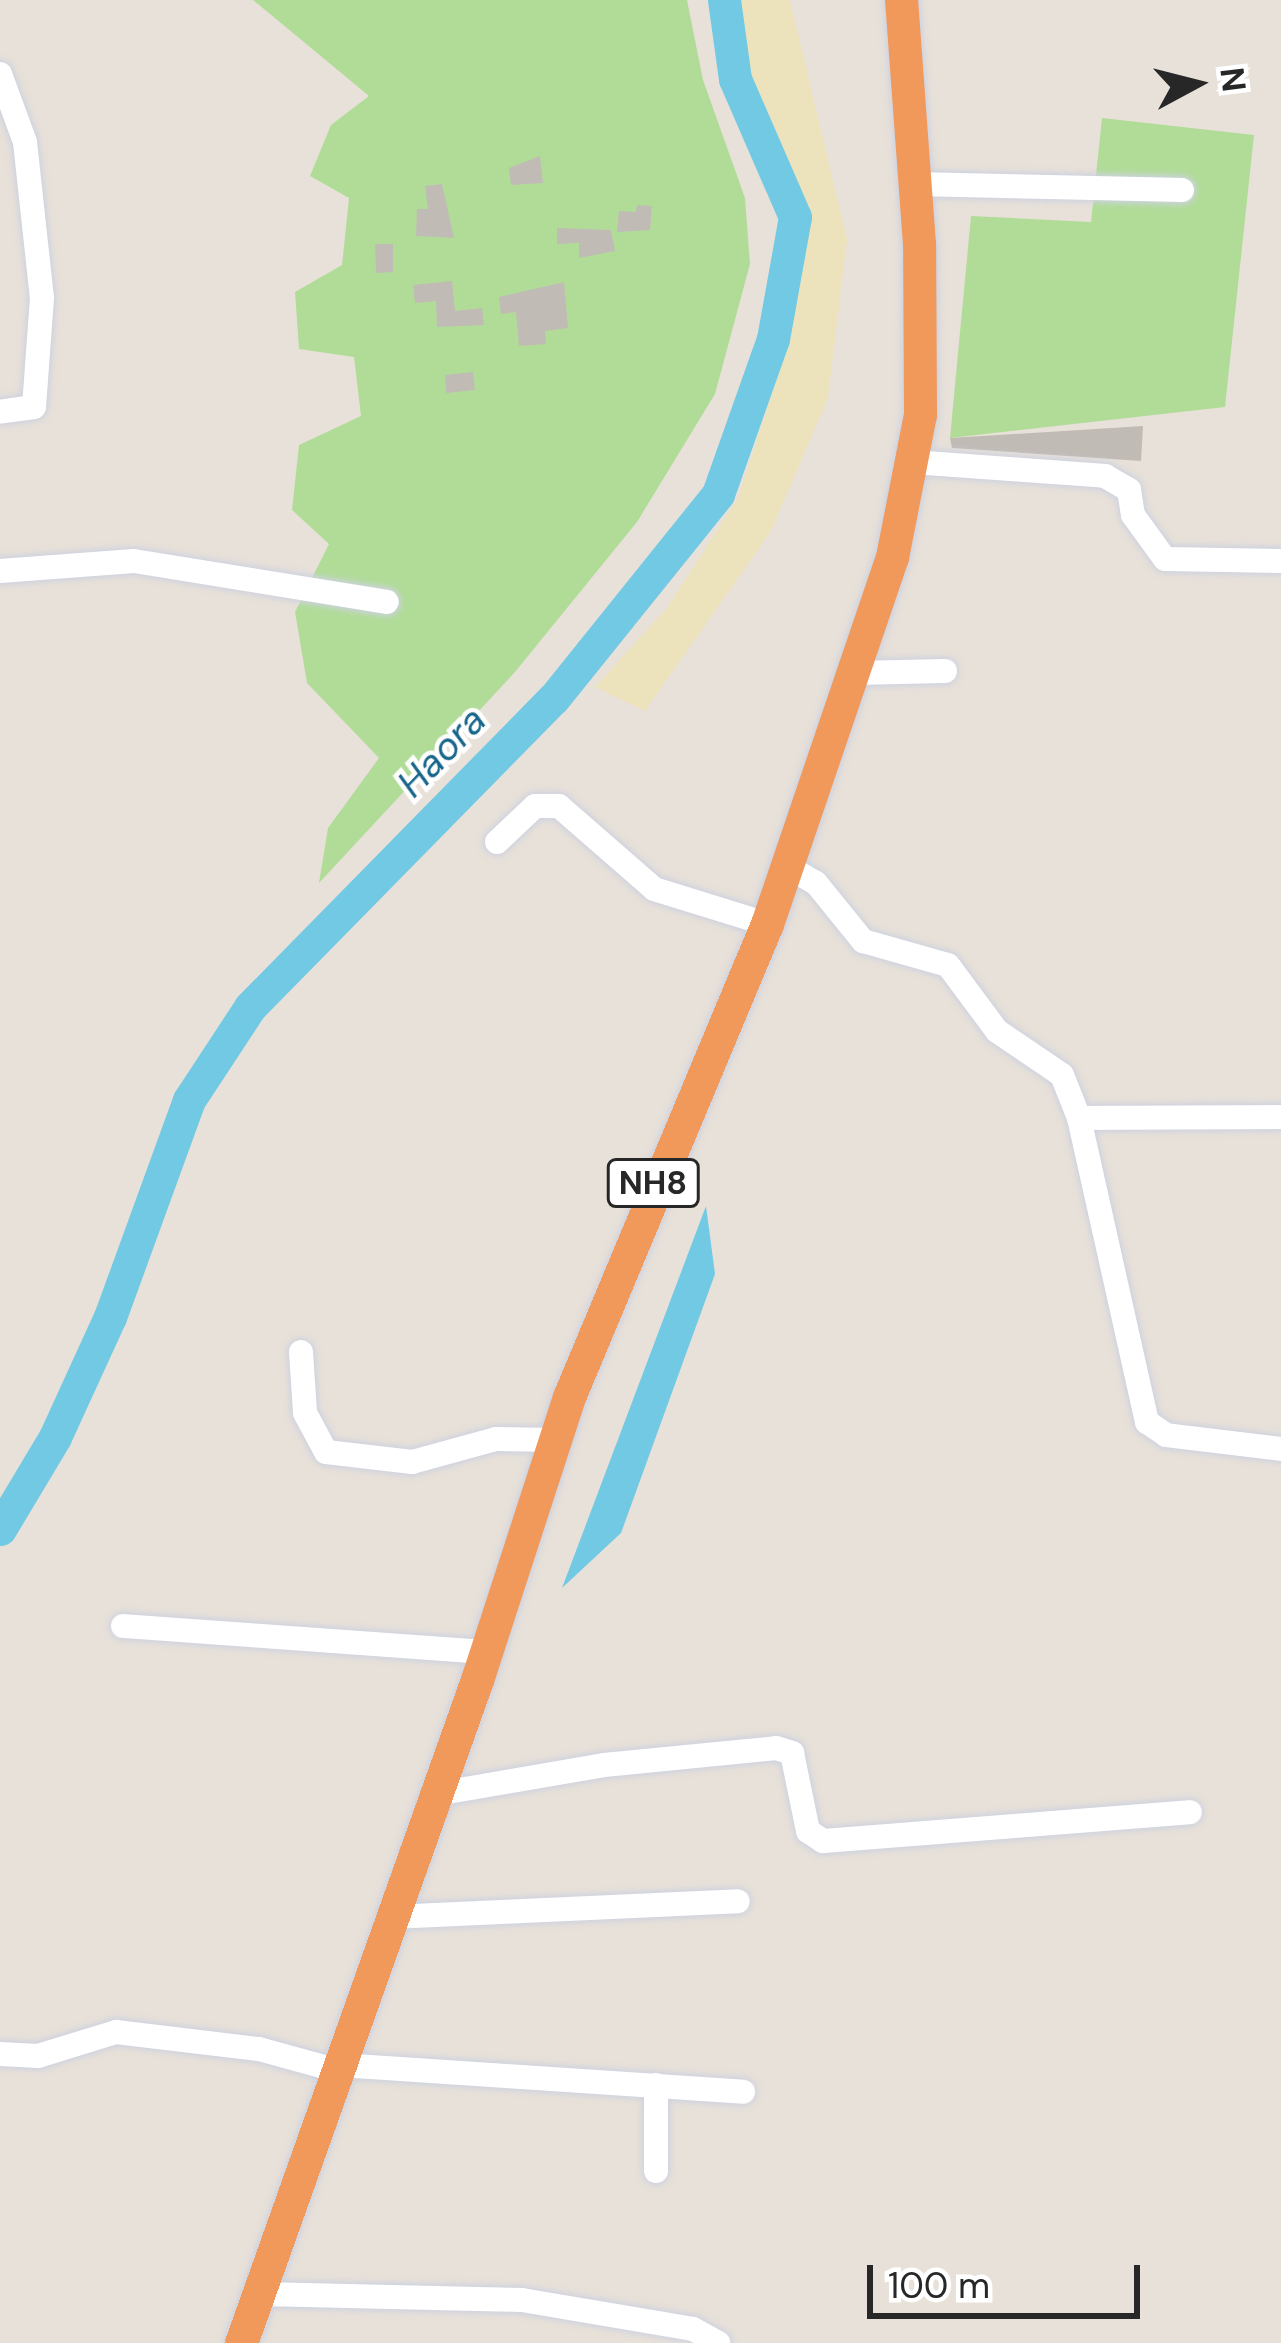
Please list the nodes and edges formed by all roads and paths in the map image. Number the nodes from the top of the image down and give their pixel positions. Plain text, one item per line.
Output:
1 (901, 0) edge
2 (0, 74) edge
3 (915, 184) junction
4 (1182, 190) dead end
5 (0, 412) edge
6 (912, 461) junction
7 (1281, 561) edge
8 (0, 571) edge
9 (387, 602) dead end
10 (945, 671) dead end
11 (855, 673) junction
12 (497, 842) dead end
13 (788, 867) junction
14 (767, 924) junction
15 (1281, 1117) edge
16 (1078, 1118) junction
17 (301, 1352) dead end
18 (555, 1440) junction
19 (1281, 1449) edge
20 (123, 1626) dead end
21 (487, 1652) junction
22 (436, 1794) junction
23 (1190, 1812) dead end
24 (738, 1901) dead end
25 (392, 1918) junction
26 (0, 2054) edge
27 (339, 2068) junction
28 (656, 2085) junction
29 (743, 2092) dead end
30 (656, 2171) dead end
31 (261, 2294) junction
32 (241, 2343) edge
33 (718, 2343) edge

1 - 3 highway, NH8
2 - 5 street
3 - 4 street
3 - 6 highway, NH8
6 - 7 street
6 - 11 highway, NH8
8 - 9 street
10 - 11 street
11 - 13 highway, NH8
12 - 14 street
13 - 14 highway, NH8
13 - 16 street
14 - 18 highway, NH8
15 - 16 street
16 - 19 street
17 - 18 street
18 - 21 highway, NH8
20 - 21 street
21 - 22 highway, NH8
22 - 23 street
22 - 25 highway, NH8
24 - 25 street
25 - 27 highway, NH8
26 - 27 street
27 - 28 street
27 - 31 highway, NH8
28 - 29 street
28 - 30 street
31 - 32 highway, NH8
31 - 33 street

